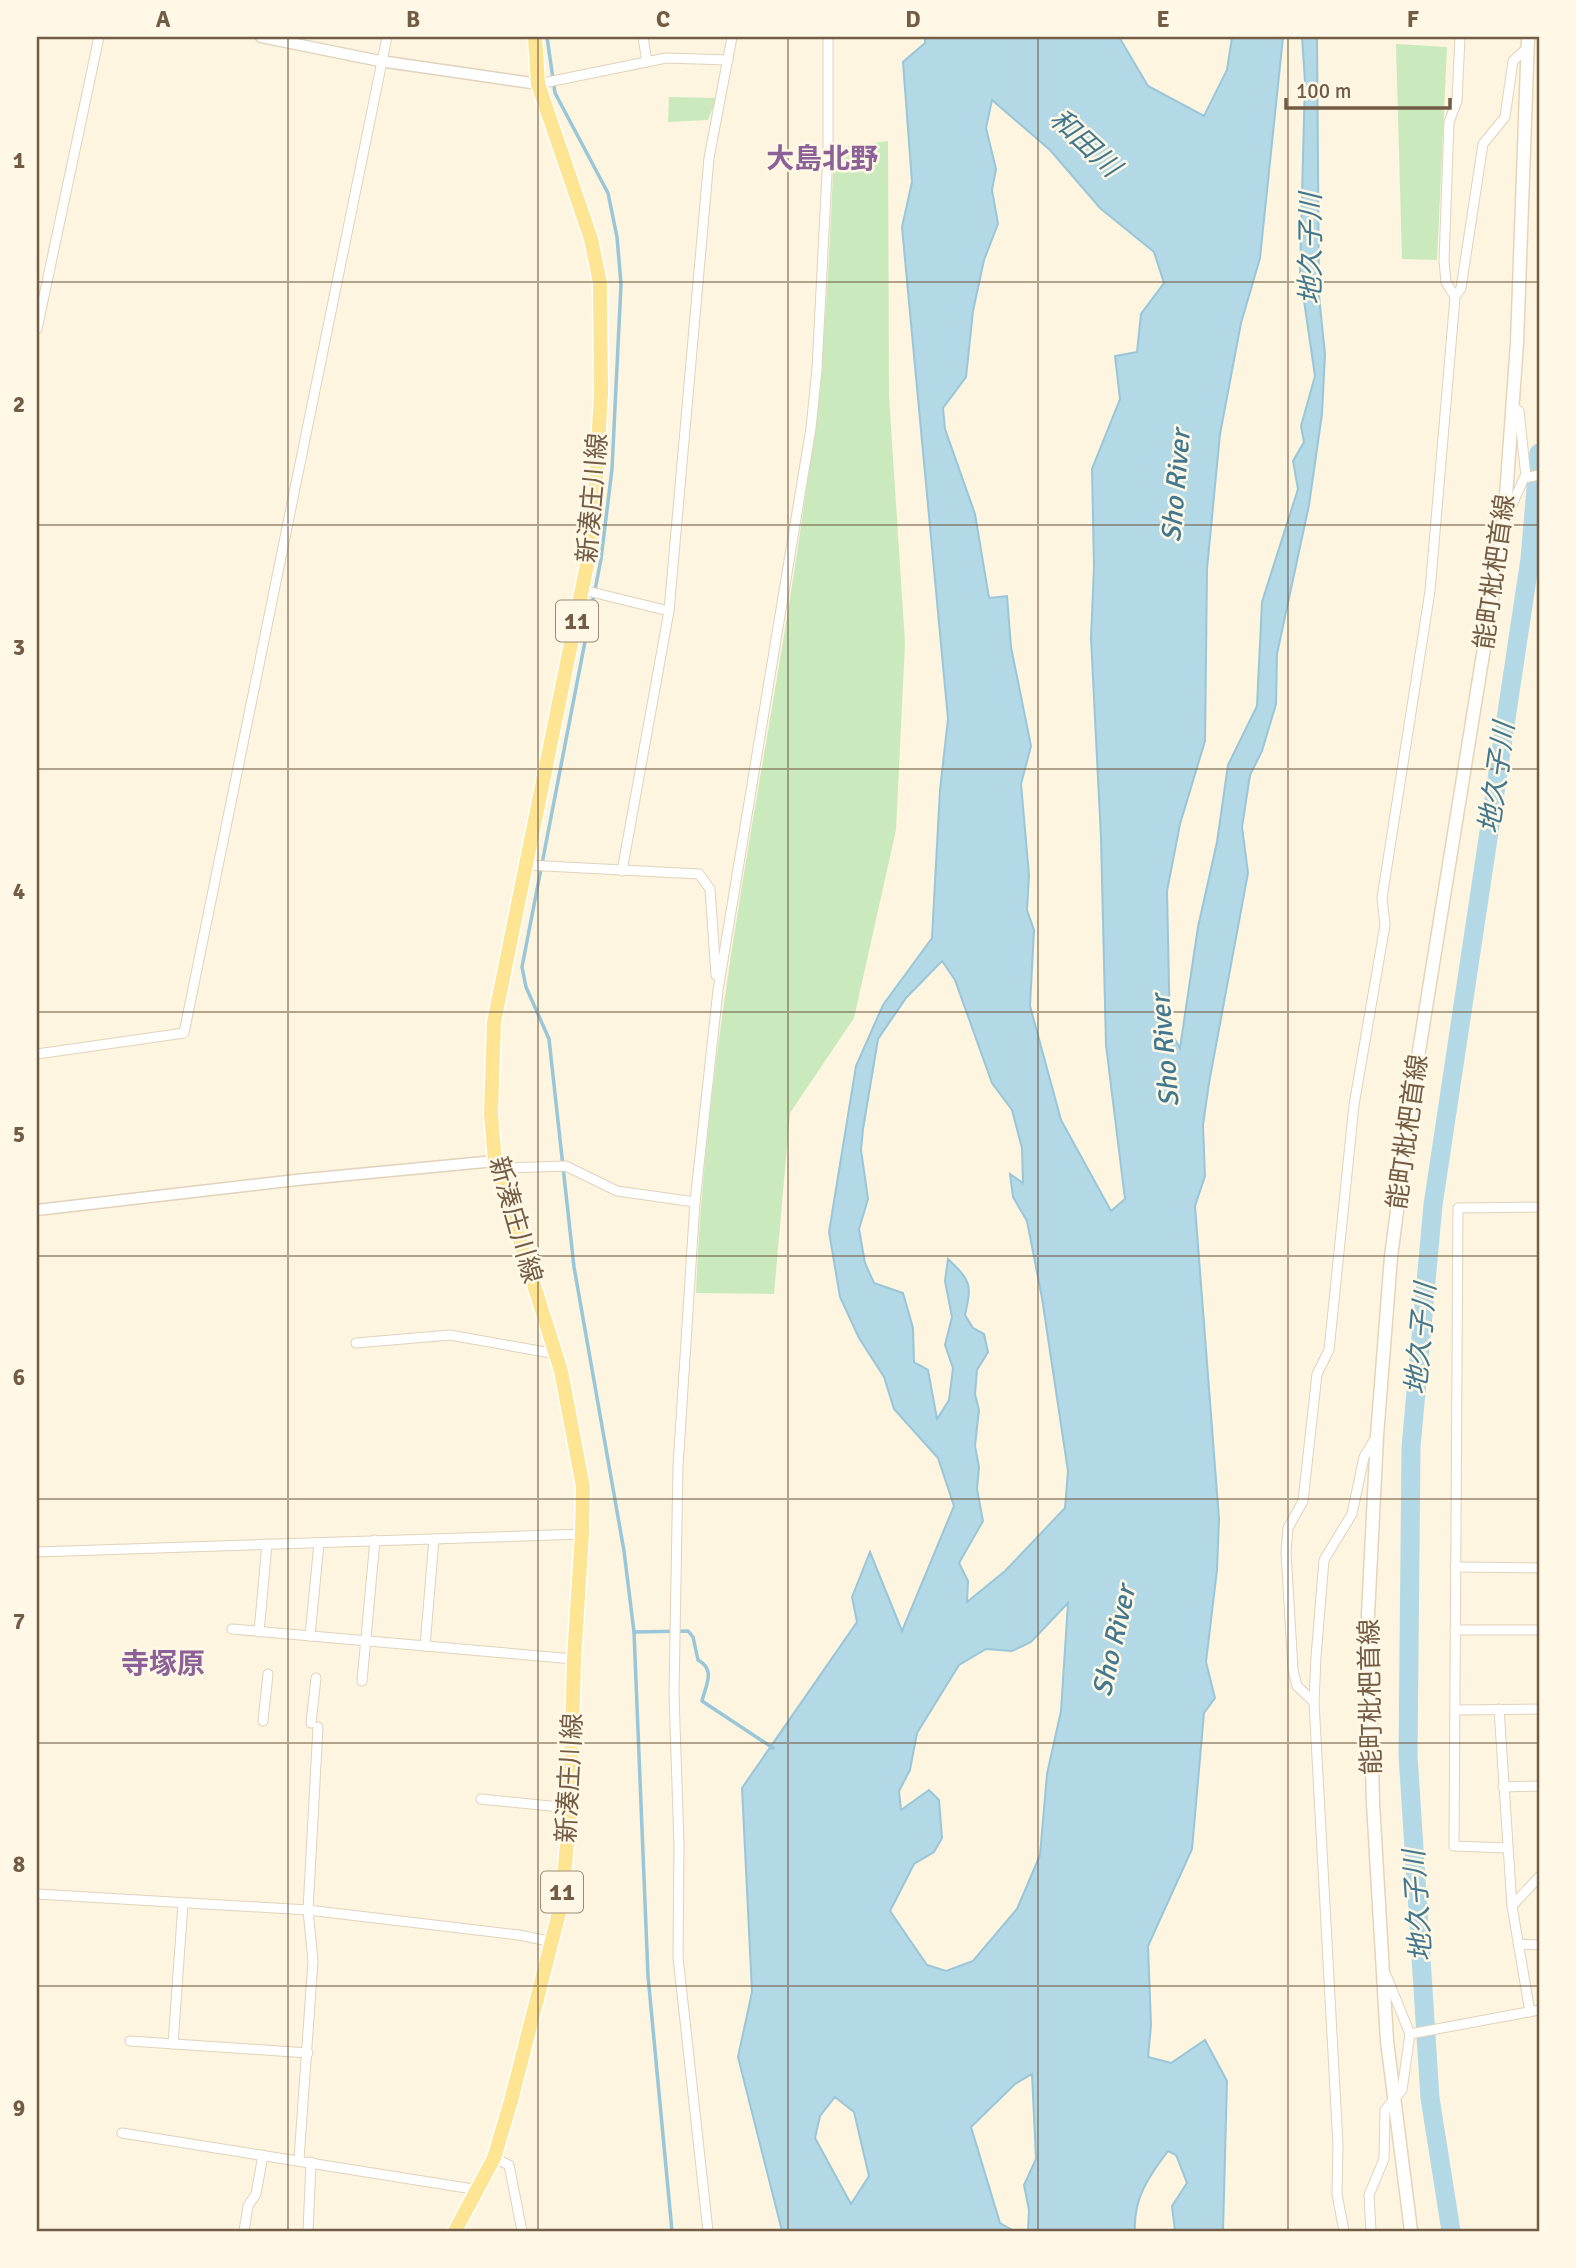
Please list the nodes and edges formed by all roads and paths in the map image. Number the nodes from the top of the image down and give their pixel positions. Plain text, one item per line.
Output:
1 (99, 37) edge
2 (261, 37) edge
3 (387, 37) edge
4 (535, 37) edge
5 (643, 37) edge
6 (732, 37) edge
7 (828, 37) edge
8 (1460, 37) edge
9 (1527, 42) edge
10 (728, 60) junction
11 (380, 61) junction
12 (647, 62) junction
13 (538, 84) junction
14 (1455, 297) junction
15 (37, 329) edge
16 (1512, 406) junction
17 (1539, 475) edge
18 (1526, 477) junction
19 (1504, 524) junction
20 (583, 590) junction
21 (670, 611) junction
22 (526, 865) junction
23 (622, 871) junction
24 (718, 990) junction
25 (37, 1054) edge
26 (495, 1161) junction
27 (695, 1202) junction
28 (1539, 1207) edge
29 (37, 1210) edge
30 (356, 1343) dead end
31 (556, 1354) junction
32 (1377, 1436) junction
33 (582, 1534) junction
34 (434, 1539) junction
35 (375, 1540) junction
36 (319, 1543) junction
37 (267, 1544) junction
38 (37, 1552) edge
39 (1455, 1567) junction
40 (1539, 1568) edge
41 (232, 1629) dead end
42 (1455, 1630) junction
43 (1539, 1630) edge
44 (259, 1632) junction
45 (310, 1636) junction
46 (366, 1640) junction
47 (425, 1646) junction
48 (574, 1659) junction
49 (268, 1674) dead end
50 (316, 1678) dead end
51 (362, 1681) dead end
52 (1314, 1702) junction
53 (1499, 1709) junction
54 (1539, 1709) edge
55 (1454, 1710) junction
56 (263, 1721) dead end
57 (1539, 1786) edge
58 (1503, 1787) junction
59 (481, 1799) dead end
60 (570, 1808) junction
61 (1507, 1848) junction
62 (1539, 1877) edge
63 (37, 1894) edge
64 (183, 1904) junction
65 (1512, 1906) junction
66 (308, 1910) junction
67 (553, 1942) junction
68 (1518, 1944) junction
69 (1539, 1945) edge
70 (1381, 1964) junction
71 (1535, 2011) edge
72 (1410, 2034) junction
73 (130, 2041) dead end
74 (173, 2044) junction
75 (308, 2053) junction
76 (1395, 2102) junction
77 (122, 2133) dead end
78 (263, 2155) junction
79 (494, 2158) junction
80 (299, 2159) junction
81 (311, 2161) junction
82 (479, 2190) junction
83 (244, 2231) edge
84 (307, 2231) edge
85 (456, 2231) edge
86 (522, 2231) edge
87 (708, 2231) edge
88 (1344, 2231) edge
89 (1371, 2231) edge
90 (1411, 2231) edge

1 - 15 street
2 - 11 street
3 - 11 street
4 - 13 main road, 新湊庄川線 / 11
5 - 12 street
6 - 10 street
7 - 24 street
8 - 14 street
9 - 14 street
9 - 16 main road, 能町枇杷首線
10 - 12 street
10 - 21 street
11 - 13 street
11 - 25 street
12 - 13 street
13 - 20 main road, 新湊庄川線 / 11
14 - 52 street
16 - 18 street
16 - 19 main road, 能町枇杷首線
17 - 18 street
18 - 19 street
19 - 32 main road, 能町枇杷首線
20 - 21 street
20 - 22 main road, 新湊庄川線 / 11
21 - 23 street
22 - 23 street
22 - 26 main road, 新湊庄川線 / 11
23 - 24 street
24 - 27 street
26 - 27 street
26 - 29 street
26 - 31 main road, 新湊庄川線 / 11
27 - 87 street
28 - 39 street
30 - 31 street
31 - 33 main road, 新湊庄川線 / 11
32 - 52 street
32 - 70 main road, 能町枇杷首線
33 - 34 street
33 - 48 main road, 新湊庄川線 / 11
34 - 35 street
34 - 47 street
35 - 36 street
35 - 46 street
36 - 37 street
36 - 45 street
37 - 38 street
37 - 44 street
39 - 40 street
39 - 42 street
41 - 44 street
42 - 43 street
42 - 55 street
44 - 45 street
45 - 46 street
46 - 47 street
46 - 51 street
47 - 48 street
48 - 60 main road, 新湊庄川線 / 11
49 - 56 street
50 - 66 street
52 - 88 street
53 - 54 street
53 - 55 street
53 - 58 street
55 - 61 street
57 - 58 street
58 - 61 street
59 - 60 street
60 - 67 main road, 新湊庄川線 / 11
61 - 65 street
62 - 65 street
63 - 64 street
64 - 66 street
64 - 74 street
65 - 68 street
66 - 67 street
66 - 75 street
67 - 79 main road, 新湊庄川線 / 11
68 - 69 street
68 - 71 street
70 - 72 street
70 - 76 main road, 能町枇杷首線
71 - 72 street
72 - 76 street
73 - 74 street
74 - 75 street
75 - 80 street
76 - 89 street
76 - 90 main road, 能町枇杷首線
77 - 78 street
78 - 80 street
78 - 83 street
79 - 82 main road, 新湊庄川線 / 11
79 - 86 street
80 - 81 street
81 - 82 street
81 - 84 street
82 - 85 main road, 新湊庄川線 / 11

